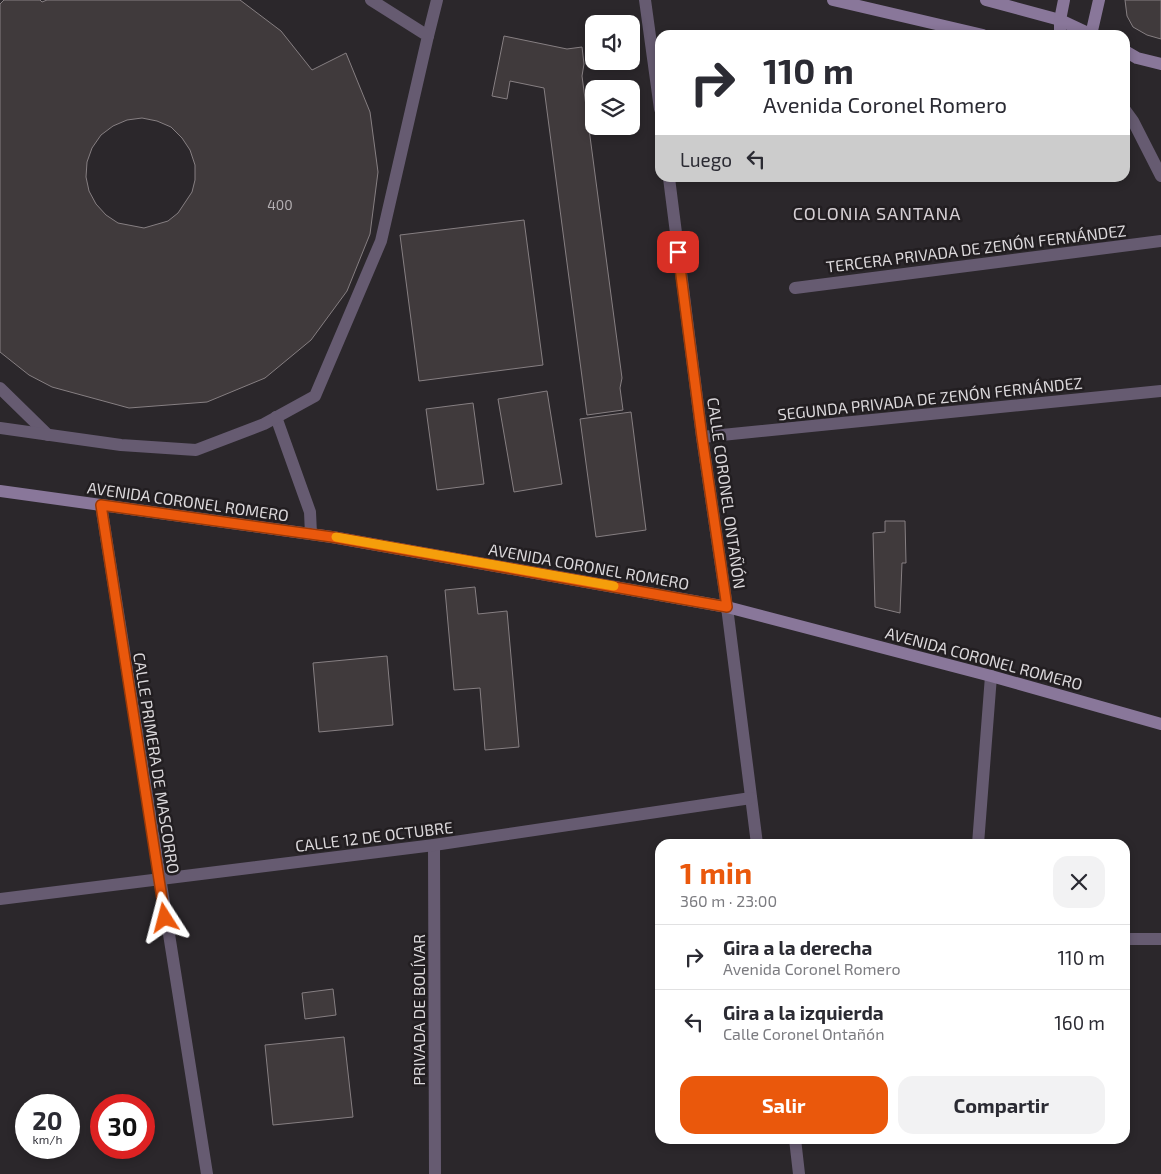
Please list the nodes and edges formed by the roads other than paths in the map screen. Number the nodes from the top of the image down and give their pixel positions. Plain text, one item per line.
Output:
1 (371, 0) edge
2 (437, 0) edge
3 (645, 0) edge
4 (833, 0) edge
5 (986, 0) edge
6 (1064, 0) edge
7 (1099, 0) edge
8 (1060, 20) junction
9 (962, 30) edge
10 (1060, 30) edge
11 (1081, 30) edge
12 (1093, 30) edge
13 (428, 36) junction
14 (1130, 54) edge
15 (1161, 64) edge
16 (655, 73) edge
17 (1130, 116) edge
18 (1161, 176) edge
19 (670, 182) edge
20 (1161, 241) edge
21 (795, 288) dead end
22 (0, 388) edge
23 (1161, 391) edge
24 (276, 417) junction
25 (0, 428) edge
26 (48, 435) junction
27 (702, 437) junction
28 (0, 492) edge
29 (101, 505) junction
30 (311, 534) junction
31 (727, 607) junction
32 (991, 676) junction
33 (1161, 724) edge
34 (751, 798) junction
35 (756, 839) edge
36 (978, 839) edge
37 (434, 845) junction
38 (159, 879) junction
39 (0, 899) edge
40 (1130, 939) edge
41 (1161, 939) edge
42 (796, 1144) edge
43 (208, 1174) edge
44 (435, 1174) edge
45 (799, 1174) edge

1 - 13 street
2 - 13 street
3 - 16 street
4 - 9 main road
5 - 8 main road
6 - 8 main road
7 - 12 main road
8 - 10 main road
8 - 11 main road
13 - 24 street
14 - 15 main road
17 - 18 street
19 - 27 street, CALLE CORONEL ONTAÑÓN
20 - 21 street, TERCERA PRIVADA DE ZENÓN FERNÁNDEZ
22 - 26 street
23 - 27 street, SEGUNDA PRIVADA DE ZENÓN FERNÁNDEZ
24 - 26 street
24 - 30 street
25 - 26 street
27 - 31 street, CALLE CORONEL ONTAÑÓN
28 - 29 main road, AVENIDA CORONEL ROMERO
29 - 30 main road, AVENIDA CORONEL ROMERO
29 - 38 street, CALLE PRIMERA DE MASCORRO
30 - 31 main road, AVENIDA CORONEL ROMERO
31 - 32 main road, AVENIDA CORONEL ROMERO
31 - 34 street, CALLE CORONEL ONTAÑÓN
32 - 33 main road, AVENIDA CORONEL ROMERO
32 - 36 street
34 - 35 street, CALLE CORONEL ONTAÑÓN
34 - 37 street, CALLE 12 DE OCTUBRE
37 - 38 street, CALLE 12 DE OCTUBRE
37 - 44 street, PRIVADA DE BOLÍVAR
38 - 39 street, CALLE 12 DE OCTUBRE
38 - 43 street, CALLE PRIMERA DE MASCORRO
40 - 41 street
42 - 45 street

